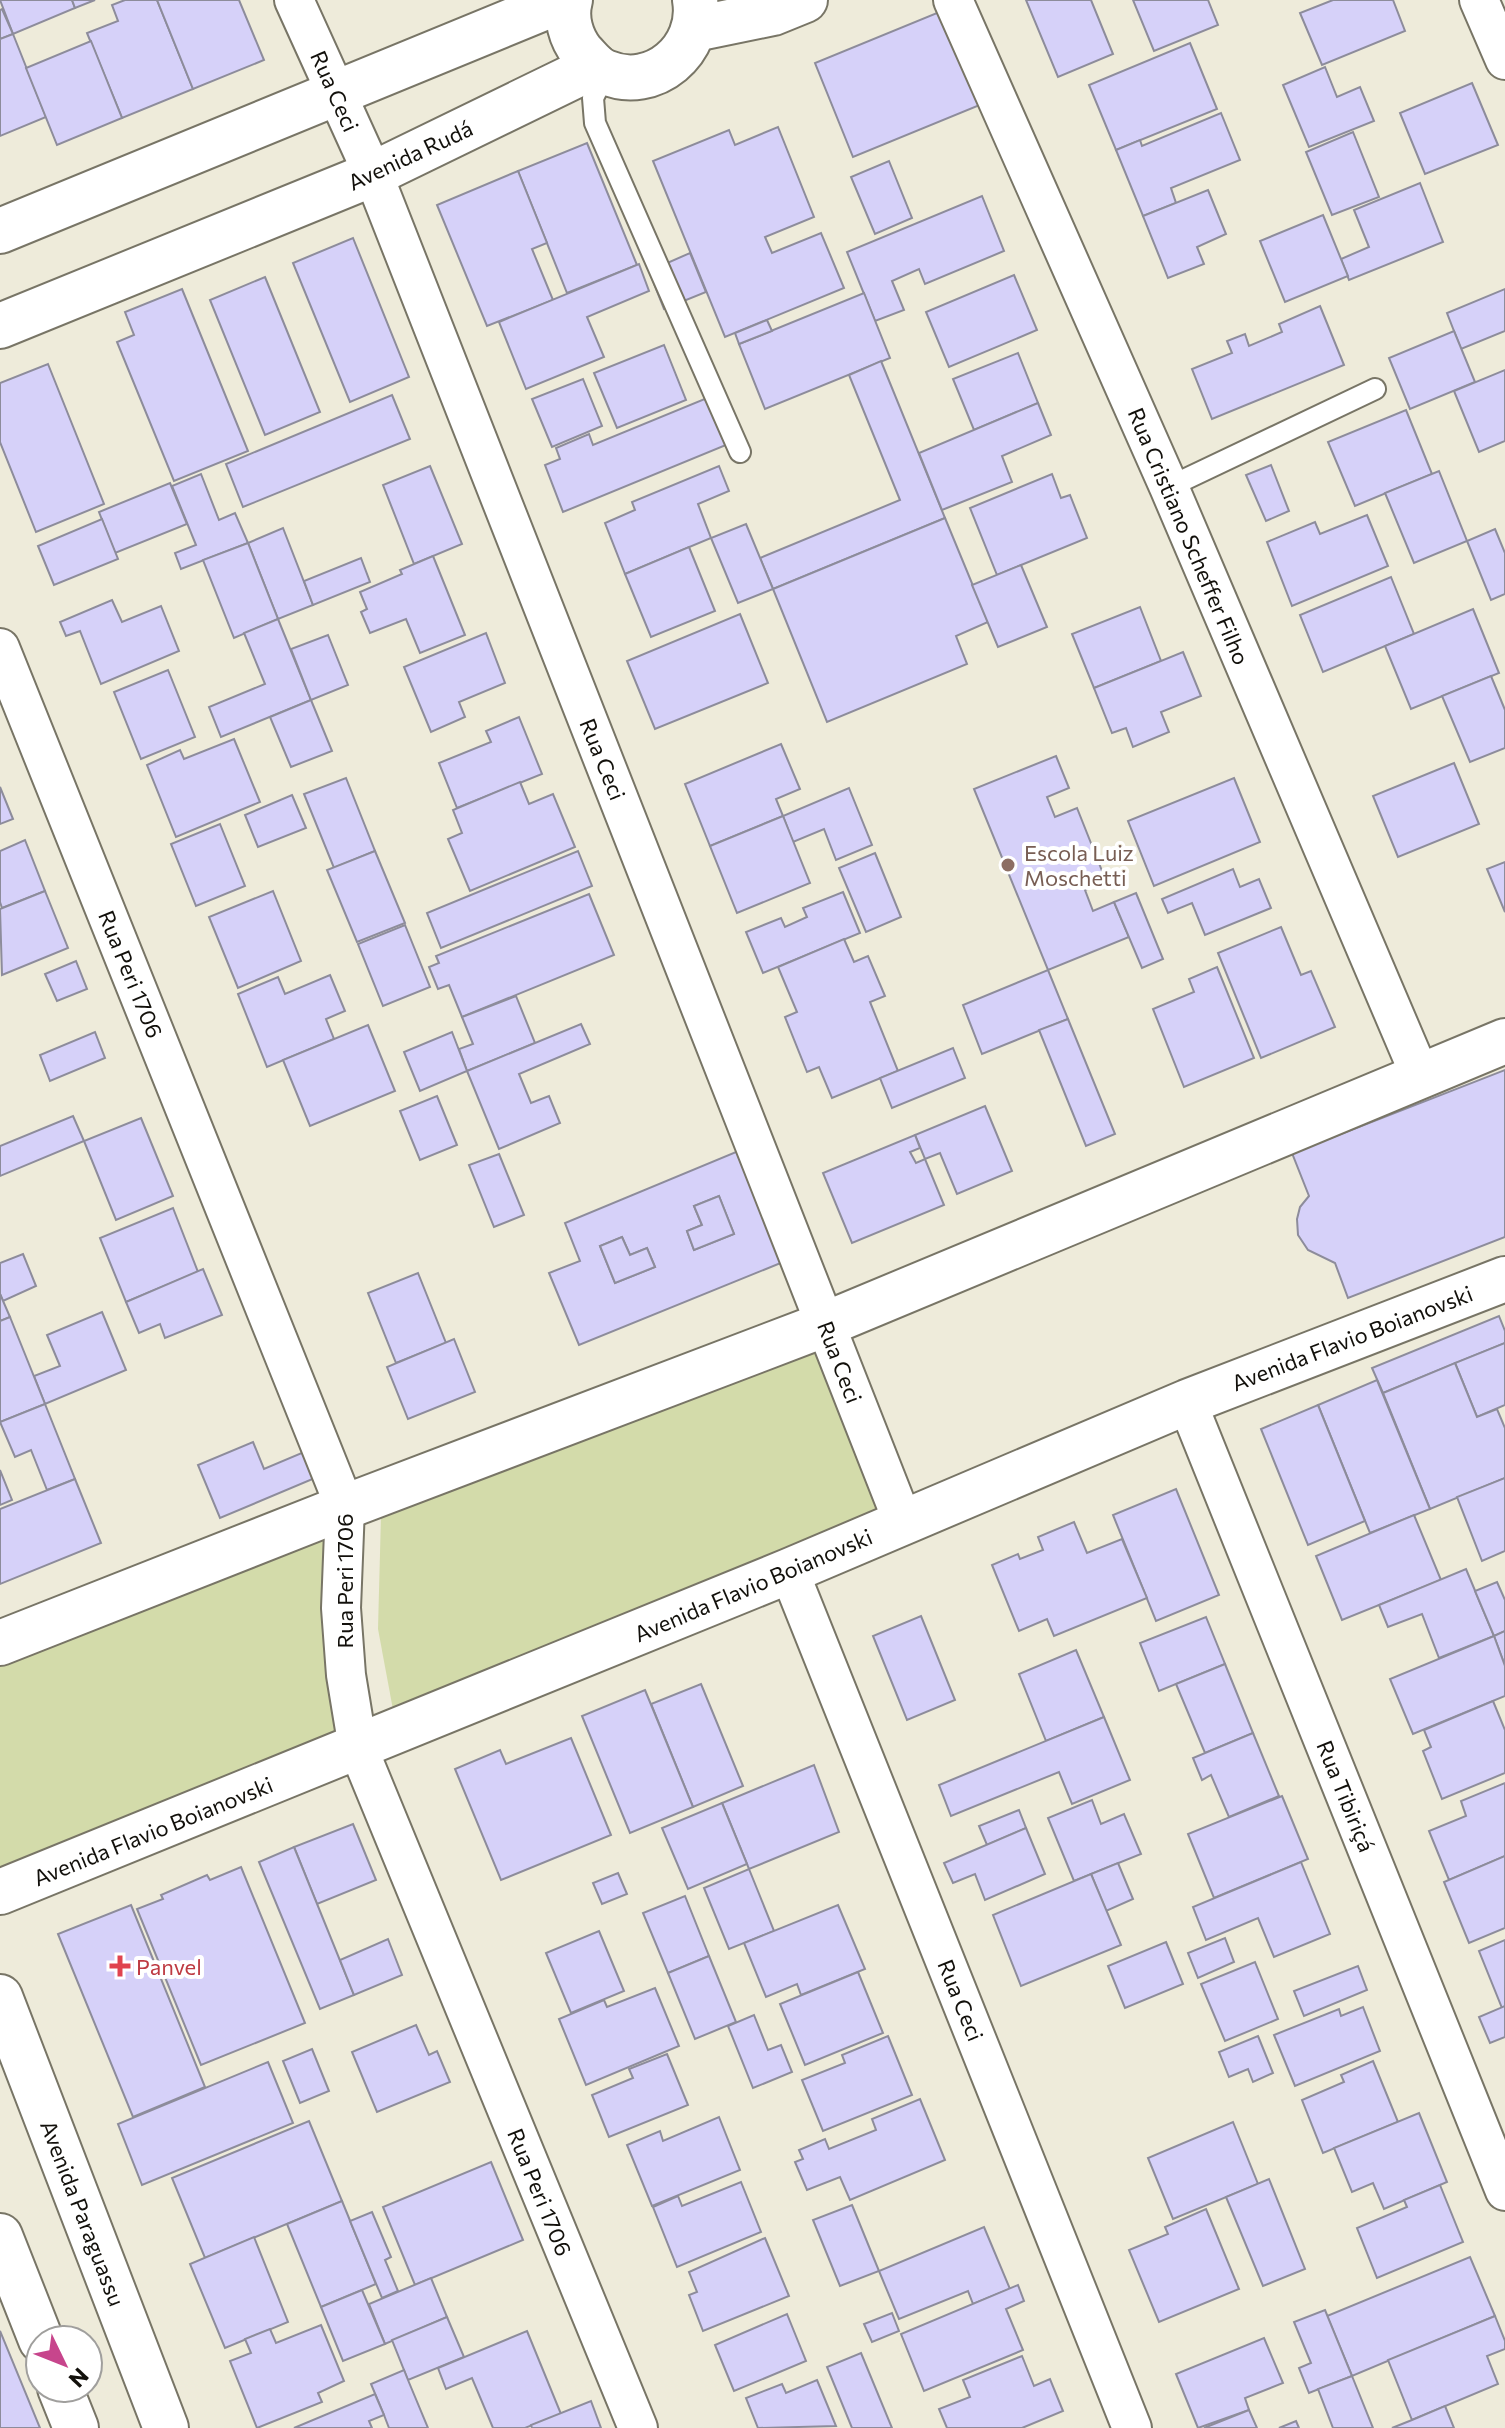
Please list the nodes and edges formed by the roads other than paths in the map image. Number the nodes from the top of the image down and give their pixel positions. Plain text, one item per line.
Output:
1 (294, 0) edge
2 (563, 0) edge
3 (570, 0) edge
4 (805, 0) edge
5 (953, 0) edge
6 (1479, 0) edge
7 (695, 14) edge
8 (1505, 60) edge
9 (600, 69) junction
10 (335, 95) junction
11 (373, 174) junction
12 (0, 231) edge
13 (0, 326) edge
14 (1375, 389) dead end
15 (740, 452) dead end
16 (1169, 487) junction
17 (0, 648) edge
18 (1505, 1041) edge
19 (1420, 1075) junction
20 (1505, 1279) edge
21 (826, 1324) junction
22 (1187, 1402) junction
23 (345, 1507) junction
24 (903, 1522) junction
25 (789, 1571) junction
26 (0, 1643) edge
27 (358, 1748) junction
28 (0, 1892) edge
29 (0, 1997) edge
30 (1505, 2191) edge
31 (0, 2236) edge
32 (35, 2324) edge
33 (66, 2404) edge
34 (76, 2428) edge
35 (166, 2428) edge
36 (638, 2428) edge
37 (1132, 2428) edge

1 - 10 street, Rua Ceci
2 - 10 street
3 - 9 street
4 - 7 street
5 - 16 street, Rua Cristiano Scheffer Filho
6 - 8 street
7 - 9 street
9 - 11 street, Avenida Rudá
9 - 15 lane
10 - 11 street, Rua Ceci
10 - 12 street
11 - 13 street, Avenida Rudá
11 - 21 street, Rua Ceci
14 - 16 lane
16 - 19 street, Rua Cristiano Scheffer Filho
17 - 23 street, Rua Peri 1706
18 - 19 street
19 - 21 street
20 - 22 street, Avenida Flavio Boianovski
21 - 23 street
21 - 24 street, Rua Ceci
22 - 24 street, Avenida Flavio Boianovski
22 - 30 street, Rua Tibiriçá
23 - 26 street
23 - 27 street, Rua Peri 1706
24 - 25 street, Avenida Flavio Boianovski
25 - 27 street, Avenida Flavio Boianovski
25 - 37 street, Rua Ceci
27 - 28 street, Avenida Flavio Boianovski
27 - 36 street, Rua Peri 1706
29 - 35 street, Avenida Paraguassu
31 - 32 street
33 - 34 street

